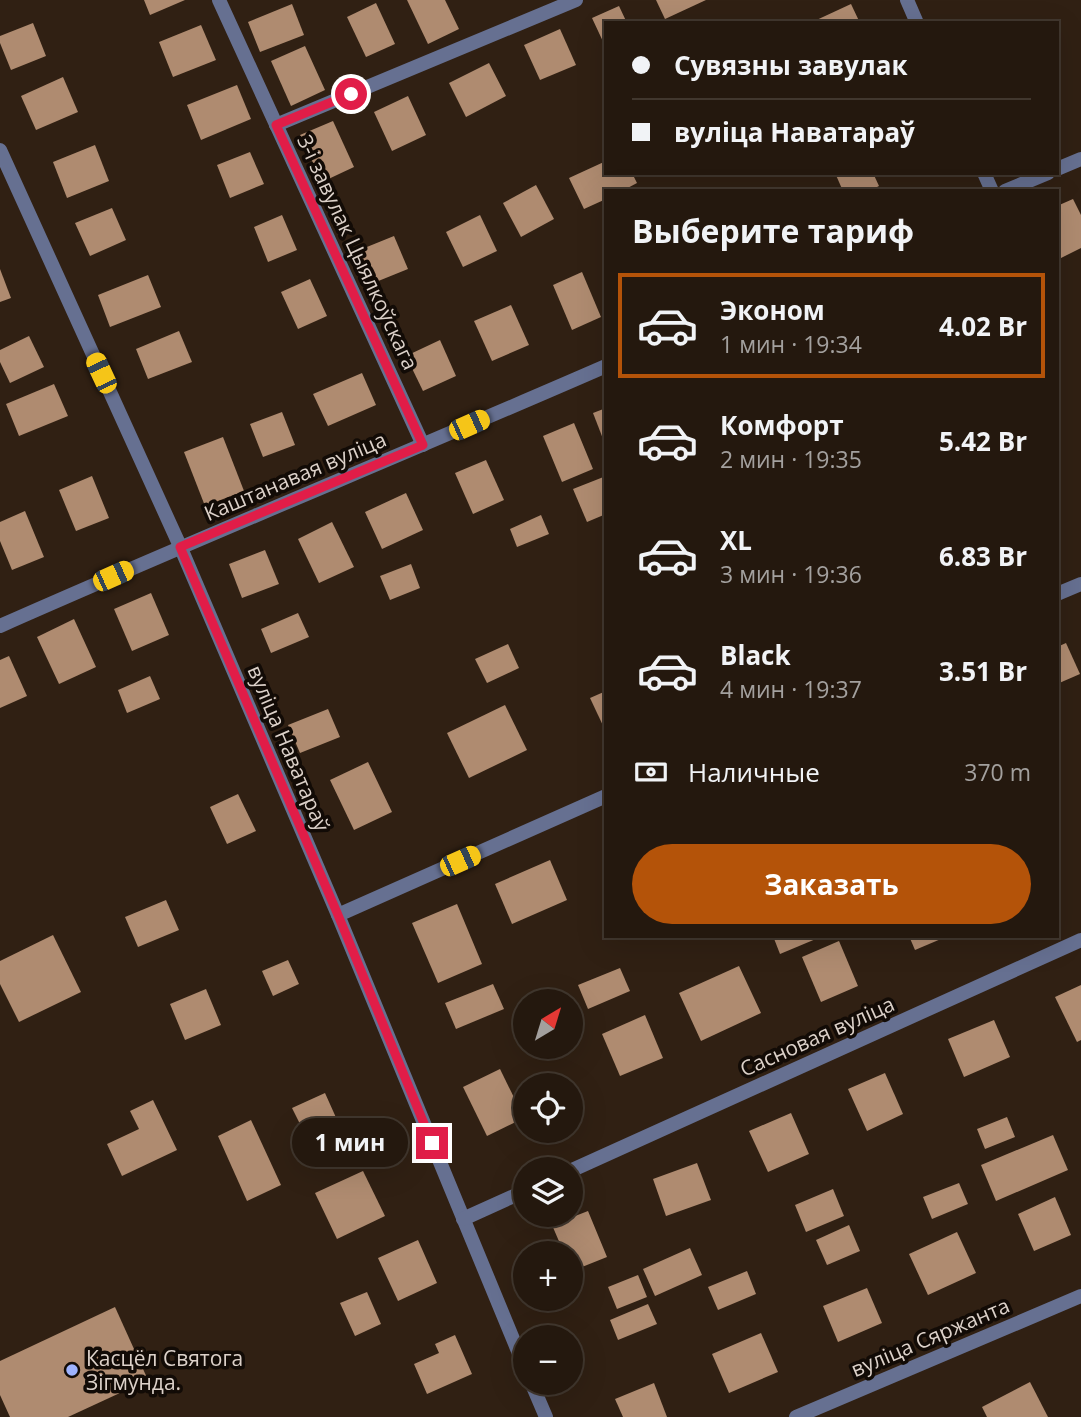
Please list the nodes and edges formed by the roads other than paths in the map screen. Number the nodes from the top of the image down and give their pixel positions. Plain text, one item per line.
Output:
1 (219, 0) edge
2 (576, 0) edge
3 (907, 0) edge
4 (916, 21) edge
5 (276, 125) junction
6 (0, 150) edge
7 (1081, 159) edge
8 (1059, 168) edge
9 (1043, 175) edge
10 (1010, 189) edge
11 (604, 367) edge
12 (423, 445) junction
13 (180, 547) junction
14 (1081, 583) edge
15 (1059, 593) edge
16 (0, 626) edge
17 (604, 797) edge
18 (338, 915) junction
19 (1081, 940) edge
20 (583, 1165) edge
21 (513, 1196) edge
22 (463, 1219) junction
23 (1081, 1296) edge
24 (513, 1339) edge
25 (537, 1395) edge
26 (546, 1417) edge
27 (796, 1417) edge

1 - 5 street, 3-і завулак Цыялкоўскага
2 - 5 street
3 - 4 street
5 - 12 street, 3-і завулак Цыялкоўскага
6 - 13 street, вуліца Наватараў
7 - 8 street
9 - 10 street
11 - 12 street, Каштанавая вуліца
12 - 13 street, Каштанавая вуліца
13 - 16 street, Каштанавая вуліца
13 - 18 street, вуліца Наватараў
14 - 15 street
17 - 18 street
18 - 22 street, вуліца Наватараў
19 - 20 street, Сасновая вуліца
21 - 22 street
22 - 24 street, вуліца Наватараў
23 - 27 street, вуліца Сяржанта
25 - 26 street

